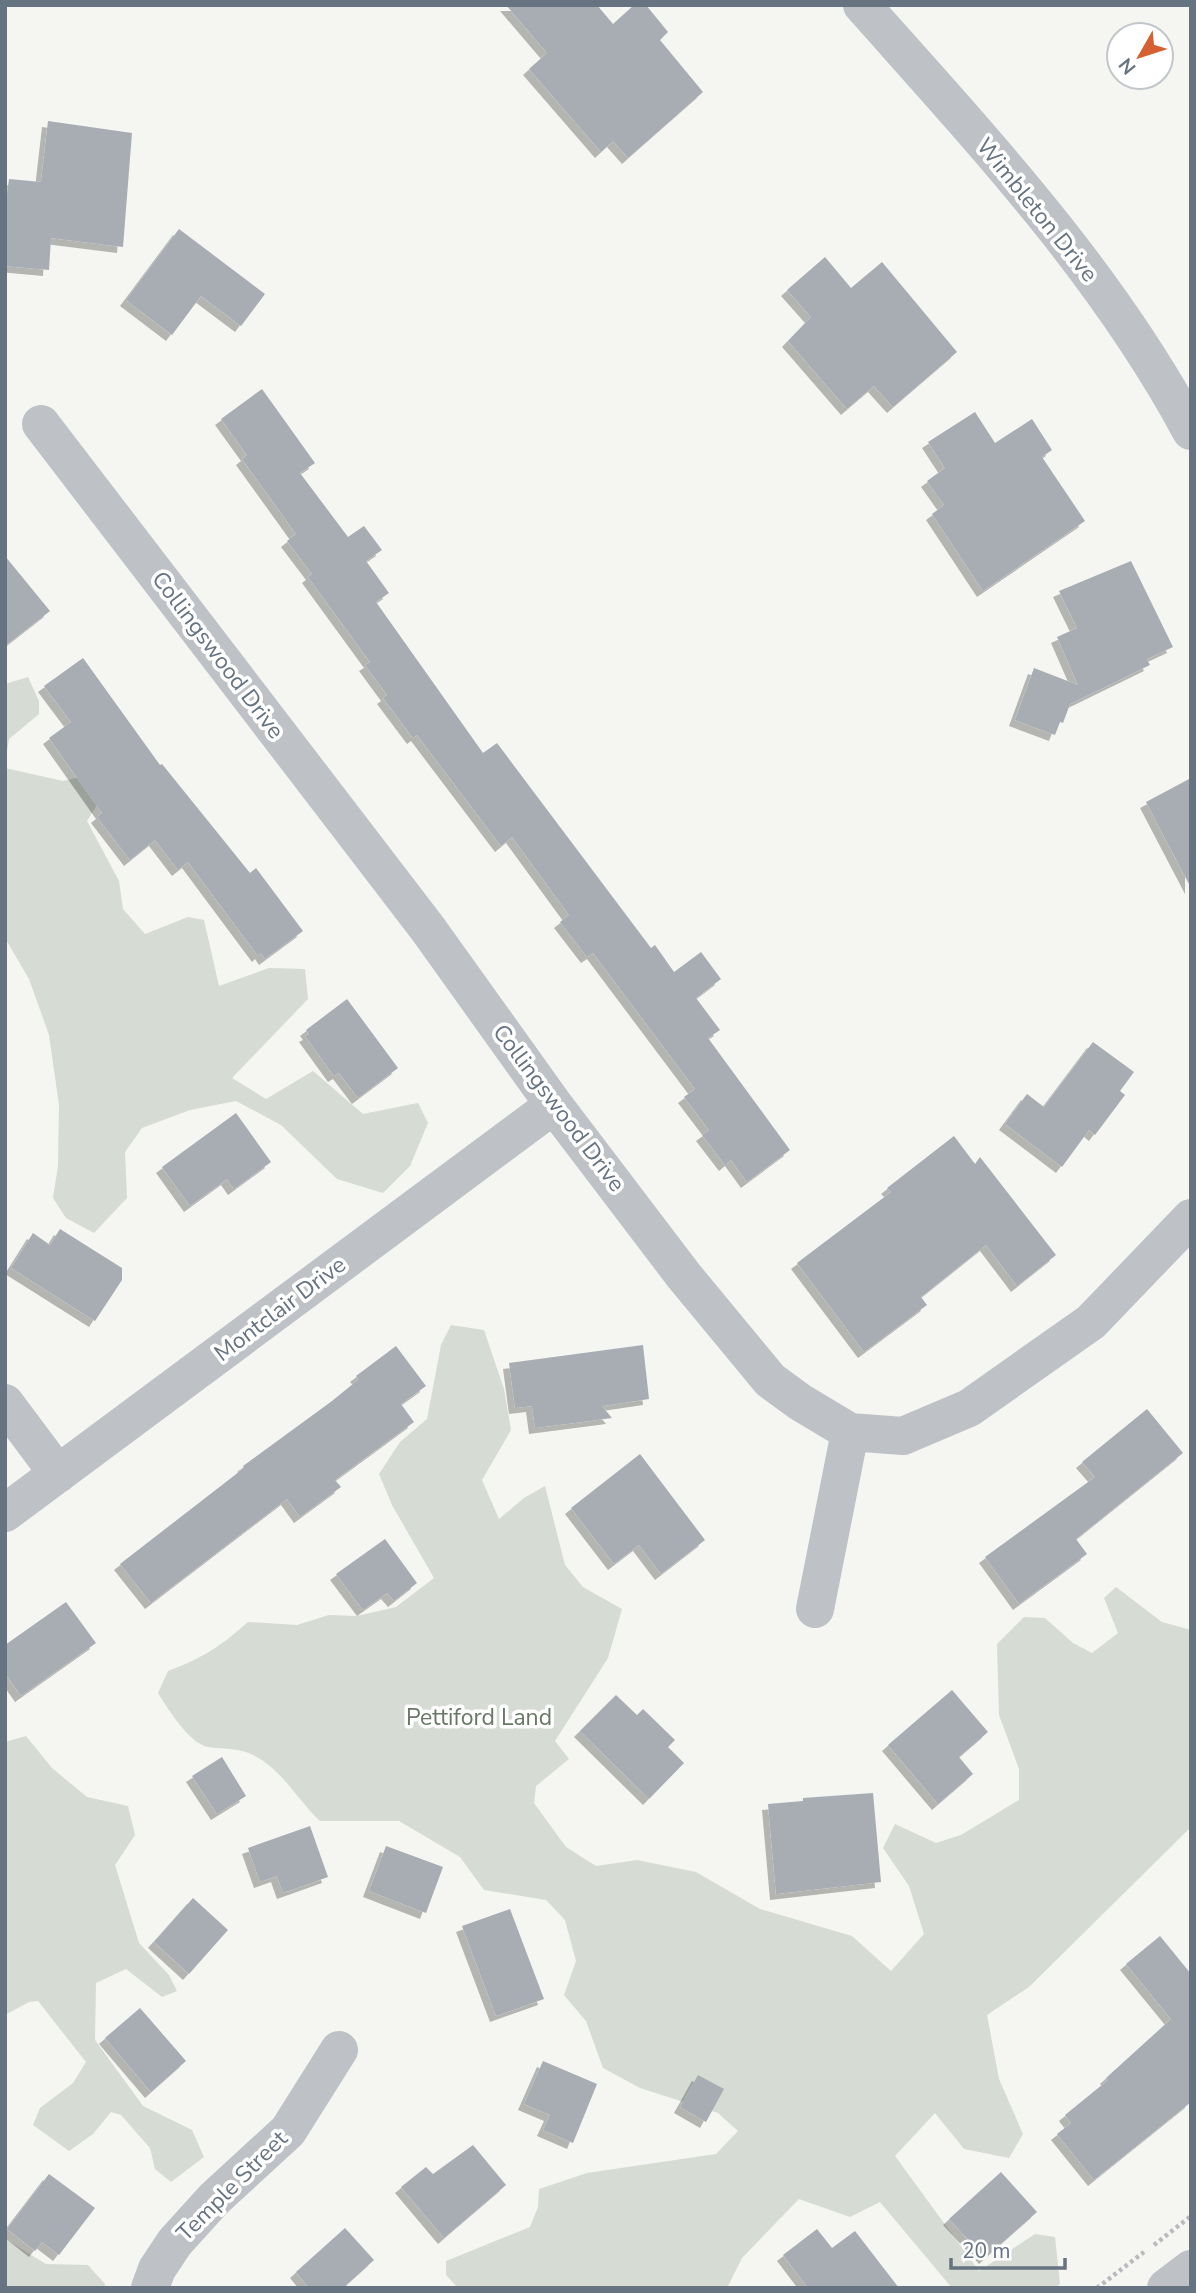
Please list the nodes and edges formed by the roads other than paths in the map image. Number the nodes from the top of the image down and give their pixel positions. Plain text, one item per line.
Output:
1 (862, 5) edge
2 (41, 424) dead end
3 (1191, 431) edge
4 (554, 1105) junction
5 (1191, 1218) edge
6 (5, 1403) edge
7 (850, 1432) junction
8 (58, 1474) junction
9 (5, 1513) edge
10 (815, 1609) dead end
11 (339, 2050) dead end
12 (1191, 2269) edge
13 (150, 2288) edge
14 (1166, 2288) edge

1 - 3 street, Wimbleton Drive
2 - 4 street, Collingswood Drive
4 - 7 street, Collingswood Drive
4 - 8 street, Montclair Drive
5 - 7 street, Collingswood Drive
6 - 8 street
7 - 10 street
8 - 9 street, Montclair Drive
11 - 13 street, Temple Street
12 - 14 street

